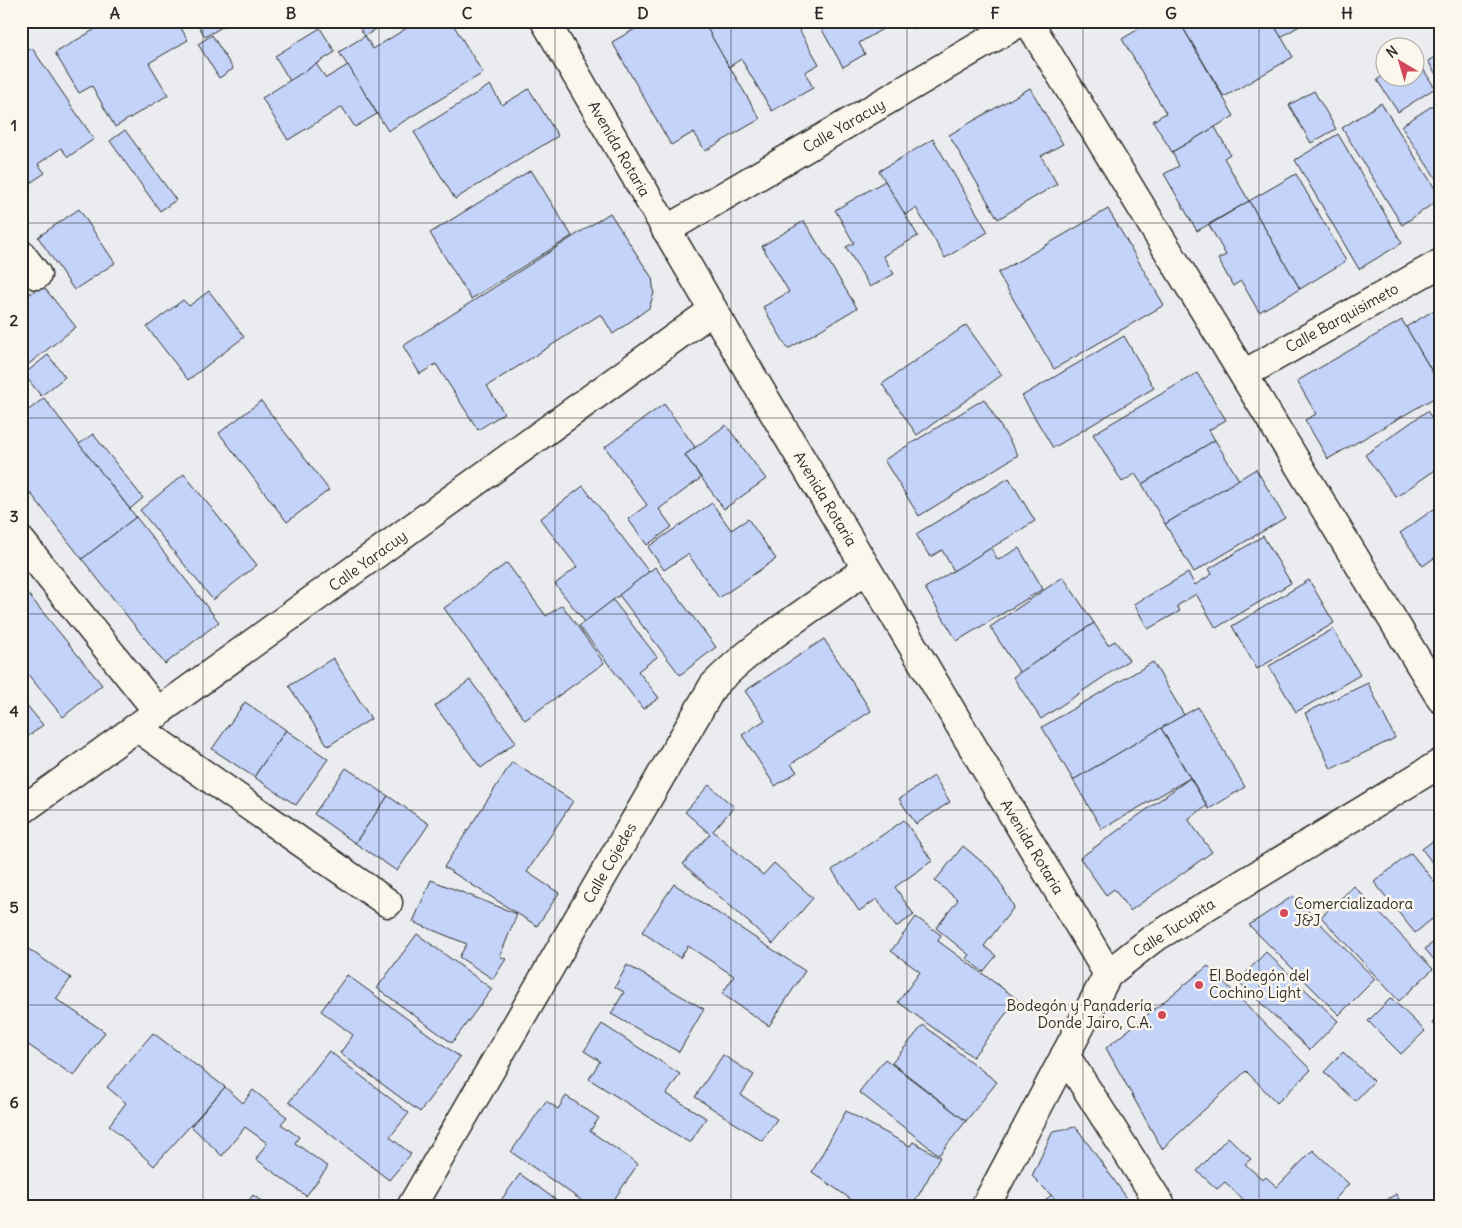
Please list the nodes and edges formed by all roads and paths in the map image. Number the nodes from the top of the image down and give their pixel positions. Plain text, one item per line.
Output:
1 (544, 21) edge
2 (1022, 21) edge
3 (1028, 21) edge
4 (666, 230) junction
5 (1441, 263) edge
6 (713, 310) junction
7 (1244, 374) junction
8 (21, 541) edge
9 (866, 569) junction
10 (1441, 698) edge
11 (149, 720) junction
12 (1441, 763) edge
13 (21, 811) edge
14 (388, 904) dead end
15 (1108, 974) junction
16 (1065, 1055) junction
17 (411, 1207) edge
18 (985, 1207) edge
19 (1162, 1207) edge

1 - 4 street, Avenida Rotaria
2 - 4 street, Calle Yaracuy
3 - 7 street
4 - 6 street, Avenida Rotaria
5 - 7 street, Calle Barquisimeto
6 - 9 street, Avenida Rotaria
6 - 11 street, Calle Yaracuy
7 - 10 street
8 - 11 street
9 - 15 street, Avenida Rotaria
9 - 17 street, Calle Cojedes
11 - 13 street, Calle Yaracuy
11 - 14 street
12 - 15 street, Calle Tucupita
15 - 16 street, Calle Tucupita
16 - 18 street, Calle Tucupita
16 - 19 street

